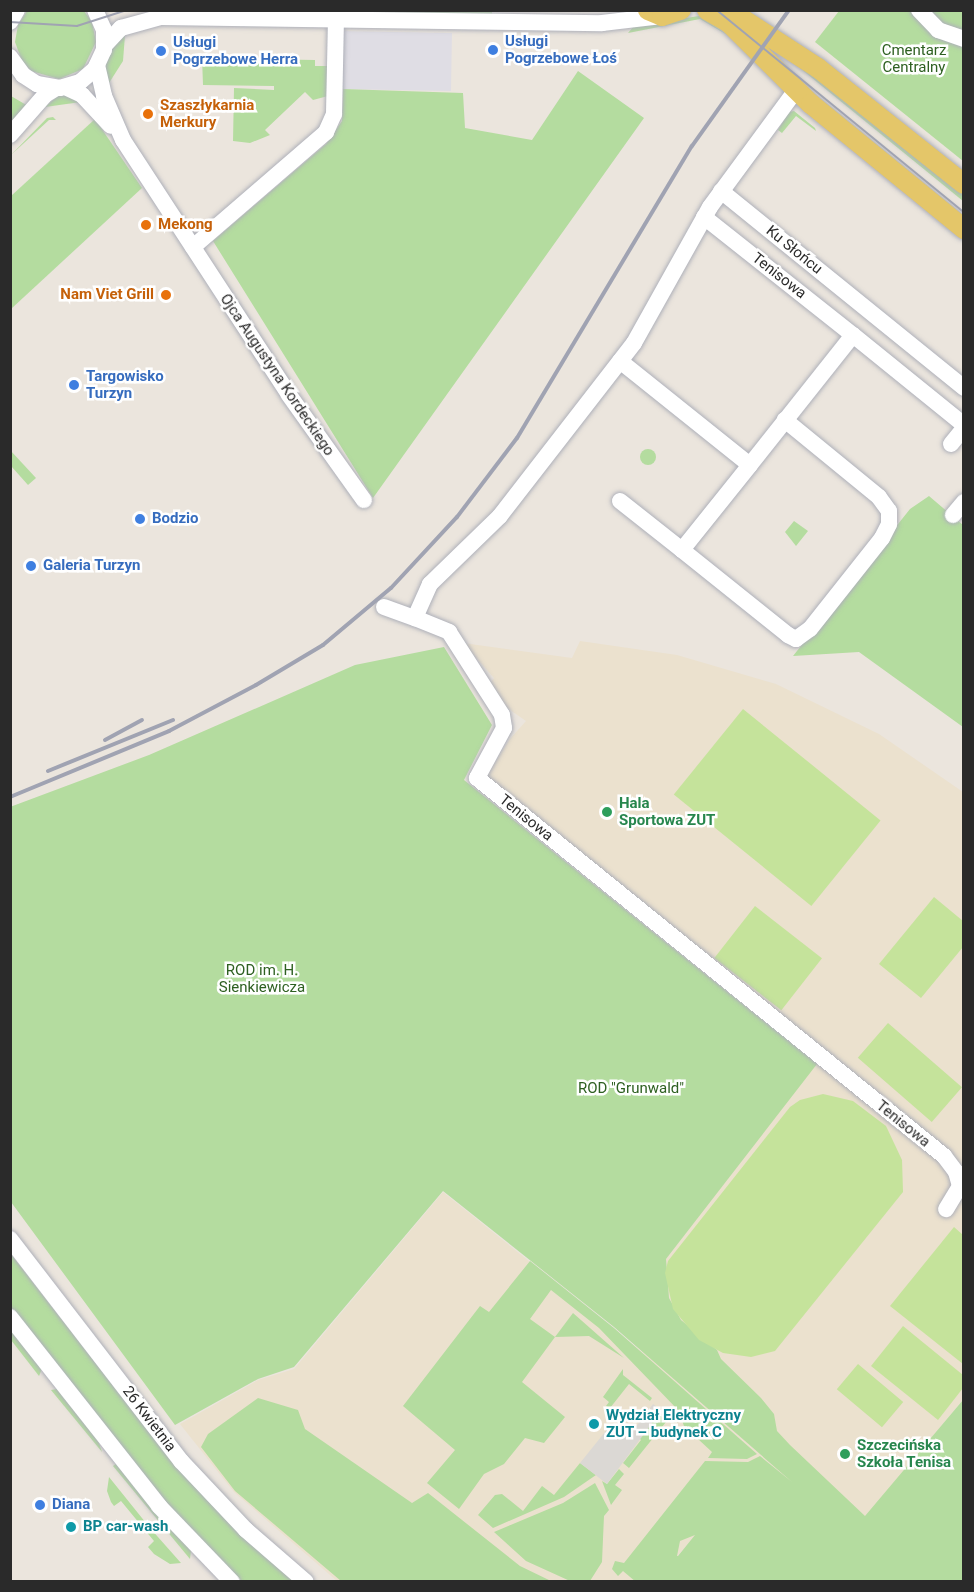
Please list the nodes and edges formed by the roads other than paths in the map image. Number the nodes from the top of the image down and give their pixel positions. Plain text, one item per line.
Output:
1 (17, 10) edge
2 (95, 10) edge
3 (707, 10) edge
4 (730, 10) edge
5 (919, 10) edge
6 (671, 12) edge
7 (183, 14) edge
8 (336, 18) junction
9 (10, 22) edge
10 (963, 39) edge
11 (104, 46) junction
12 (12, 59) edge
13 (97, 65) junction
14 (10, 82) edge
15 (60, 88) junction
16 (796, 90) junction
17 (10, 135) edge
18 (123, 140) junction
19 (963, 184) edge
20 (721, 191) junction
21 (704, 217) junction
22 (963, 229) edge
23 (193, 247) junction
24 (853, 335) junction
25 (620, 362) junction
26 (963, 388) edge
27 (785, 420) junction
28 (963, 427) edge
29 (951, 444) dead end
30 (750, 465) junction
31 (364, 500) dead end
32 (620, 501) dead end
33 (682, 550) junction
34 (384, 607) dead end
35 (415, 618) junction
36 (946, 1209) dead end
37 (10, 1239) edge
38 (10, 1317) edge
39 (232, 1581) edge
40 (306, 1581) edge

1 - 9 street
2 - 11 street
3 - 16 main road
4 - 19 main road
5 - 10 street
6 - 8 street
7 - 8 street
7 - 11 street
8 - 23 street
11 - 13 street
12 - 14 street
12 - 15 street, Ojca Augustyna Kordeckiego
13 - 15 street
13 - 18 street, Ojca Augustyna Kordeckiego
15 - 17 street
15 - 18 street, Ojca Augustyna Kordeckiego
16 - 20 street
16 - 22 main road
18 - 23 street, Ojca Augustyna Kordeckiego
20 - 21 street
20 - 26 street, Ku Słońcu
21 - 24 street, Tenisowa
21 - 25 street
23 - 31 street, Ojca Augustyna Kordeckiego
24 - 27 street
24 - 28 street, Tenisowa
25 - 30 street
25 - 35 street
27 - 30 street
27 - 33 street
28 - 29 street, Tenisowa
30 - 33 street
32 - 33 street
34 - 35 street
35 - 36 street, Tenisowa
37 - 40 street, 26 Kwietnia
38 - 39 street

